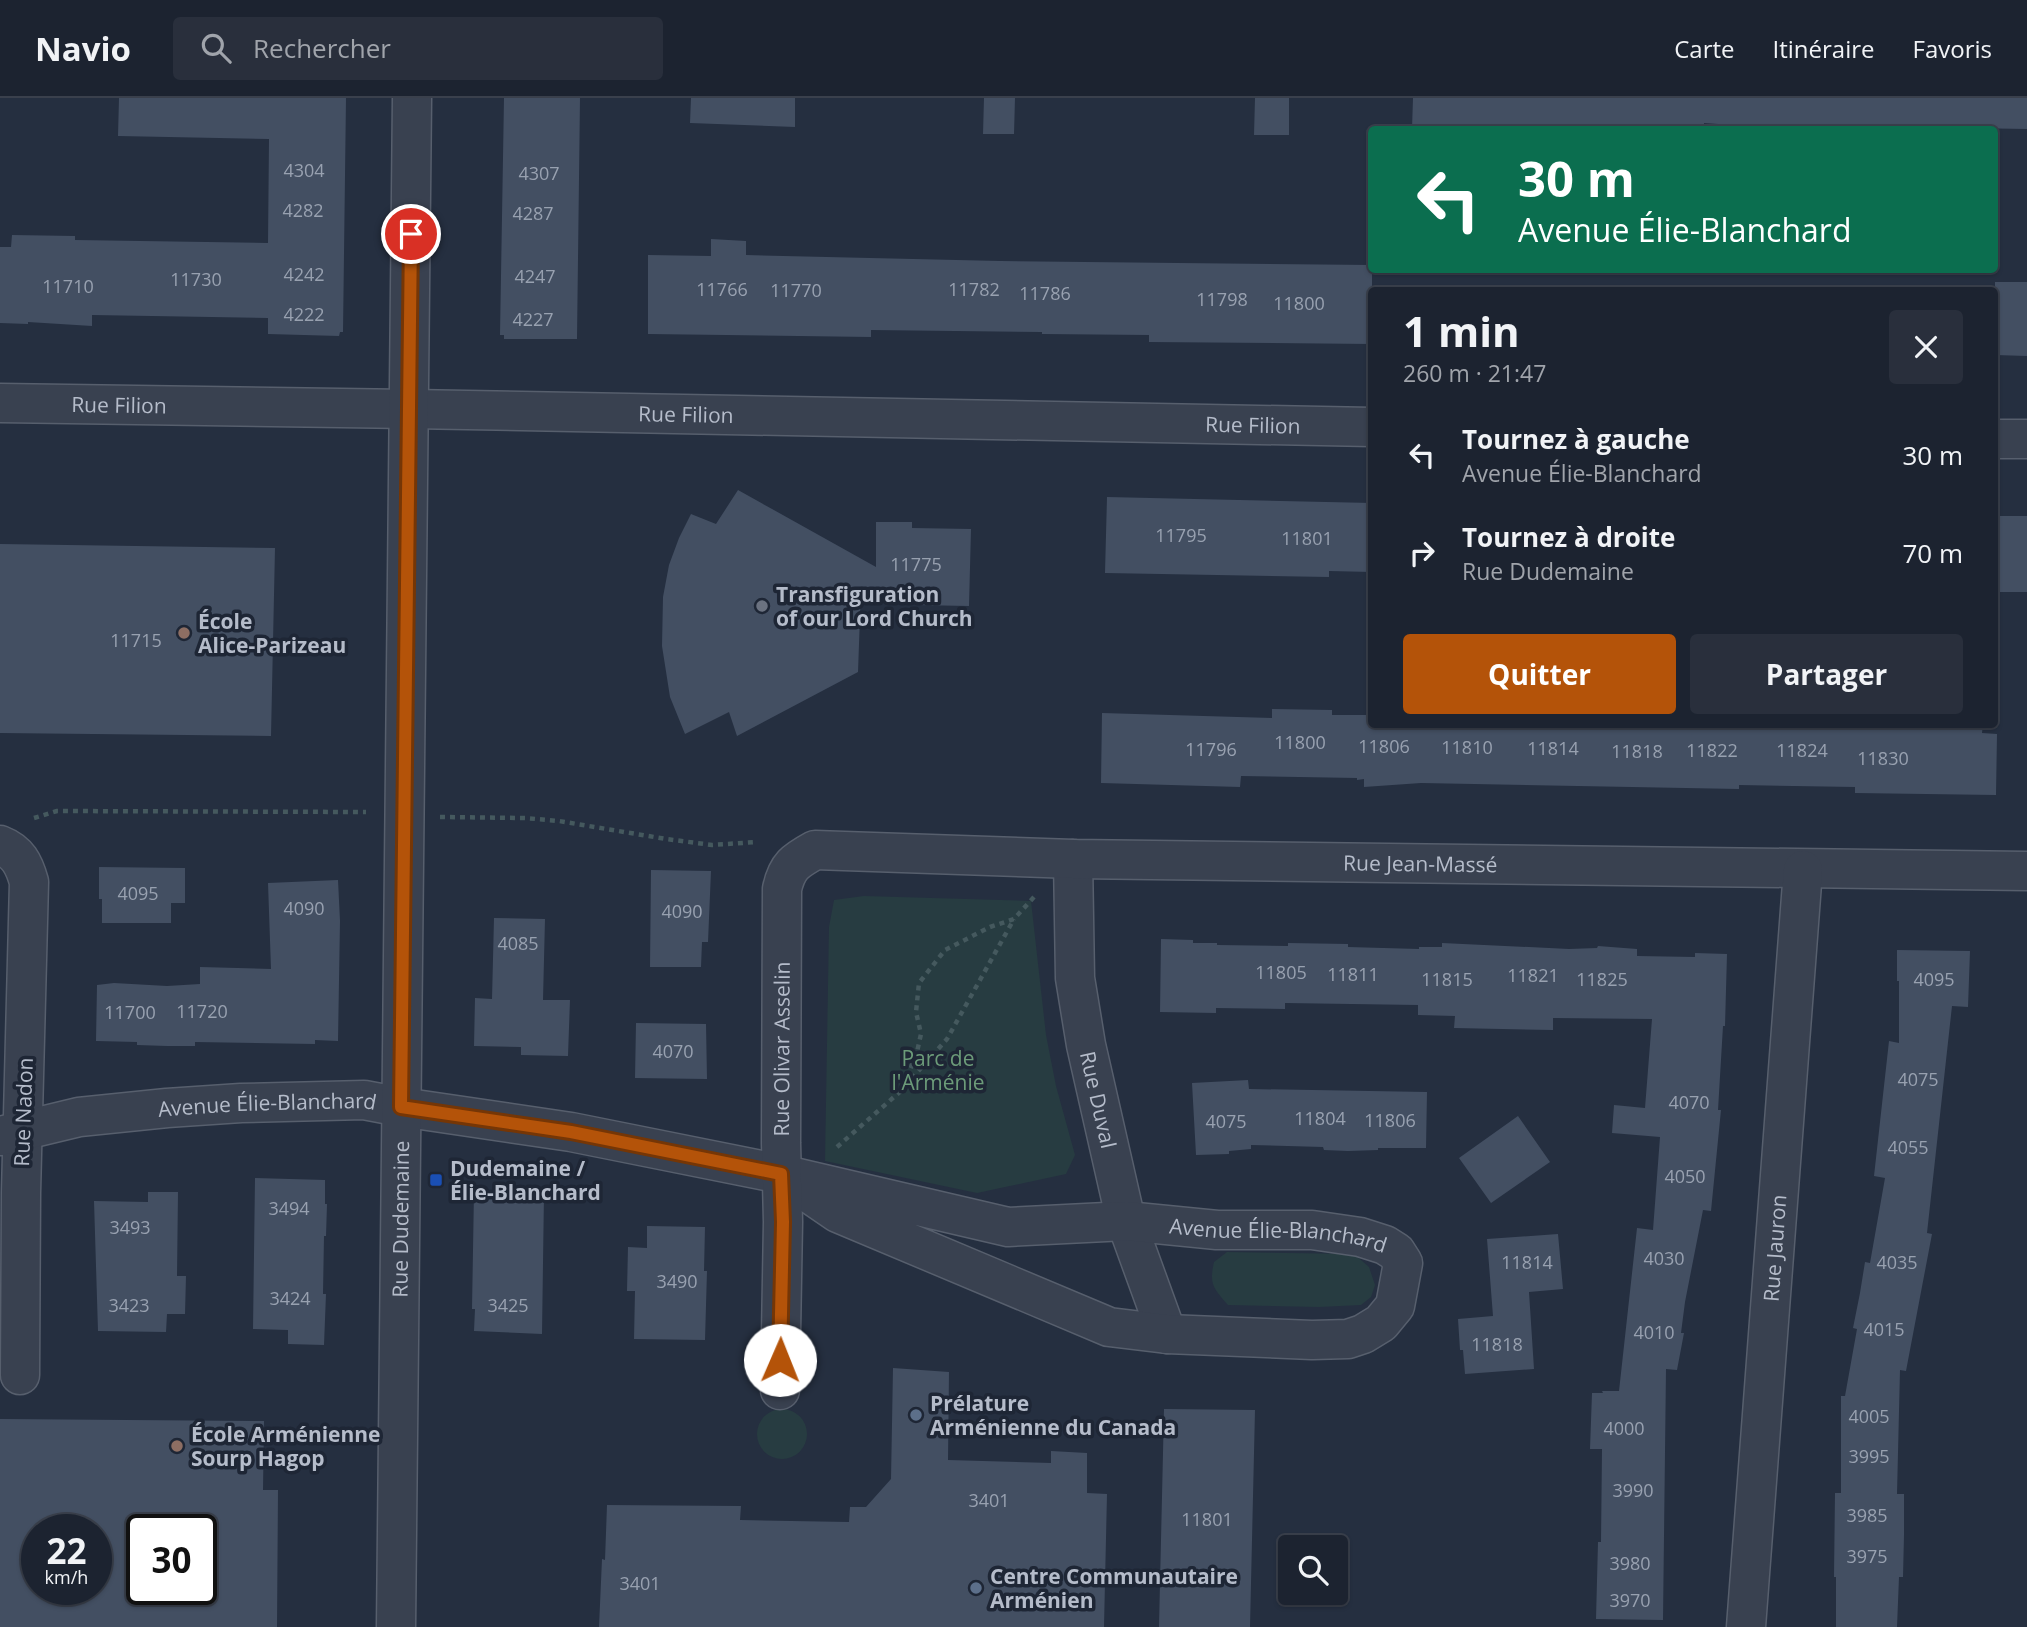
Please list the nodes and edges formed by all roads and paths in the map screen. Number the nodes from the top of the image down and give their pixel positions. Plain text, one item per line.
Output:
1 (412, 98) edge
2 (0, 403) edge
3 (410, 409) junction
4 (1368, 427) edge
5 (1998, 439) edge
6 (2027, 439) edge
7 (374, 813) dead end
8 (34, 817) dead end
9 (436, 817) dead end
10 (757, 842) dead end
11 (8, 849) edge
12 (815, 850) joint
13 (1073, 859) junction
14 (1803, 870) junction
15 (2027, 871) edge
16 (1034, 897) dead end
17 (1014, 919) junction
18 (902, 1090) junction
19 (401, 1107) junction
20 (12, 1133) edge
21 (830, 1152) dead end
22 (781, 1174) junction
23 (1126, 1221) junction
24 (1167, 1334) junction
25 (20, 1374) dead end
26 (780, 1390) dead end
27 (396, 1627) edge
28 (1746, 1627) edge

1 - 3 street, Rue Dudemaine
2 - 3 street, Rue Filion
3 - 4 street, Rue Filion
3 - 19 street, Rue Dudemaine
5 - 6 street
7 - 8 path
9 - 10 path
11 - 20 street, Rue Nadon
12 - 13 street, Rue Jean-Massé
12 - 22 street, Rue Olivar Asselin
13 - 14 street, Rue Jean-Massé
13 - 23 street, Rue Duval
14 - 15 street, Rue Jean-Massé
14 - 28 street, Rue Jauron
16 - 17 path
17 - 18 path
17 - 18 path
18 - 21 path
19 - 20 street, Avenue Élie-Blanchard
19 - 22 street, Avenue Élie-Blanchard
19 - 27 street, Rue Dudemaine
20 - 25 street, Rue Nadon
22 - 23 street, Avenue Élie-Blanchard
22 - 24 street, Avenue Élie-Blanchard
22 - 26 street, Rue Olivar Asselin
23 - 24 street, Rue Duval
23 - 24 street, Avenue Élie-Blanchard

